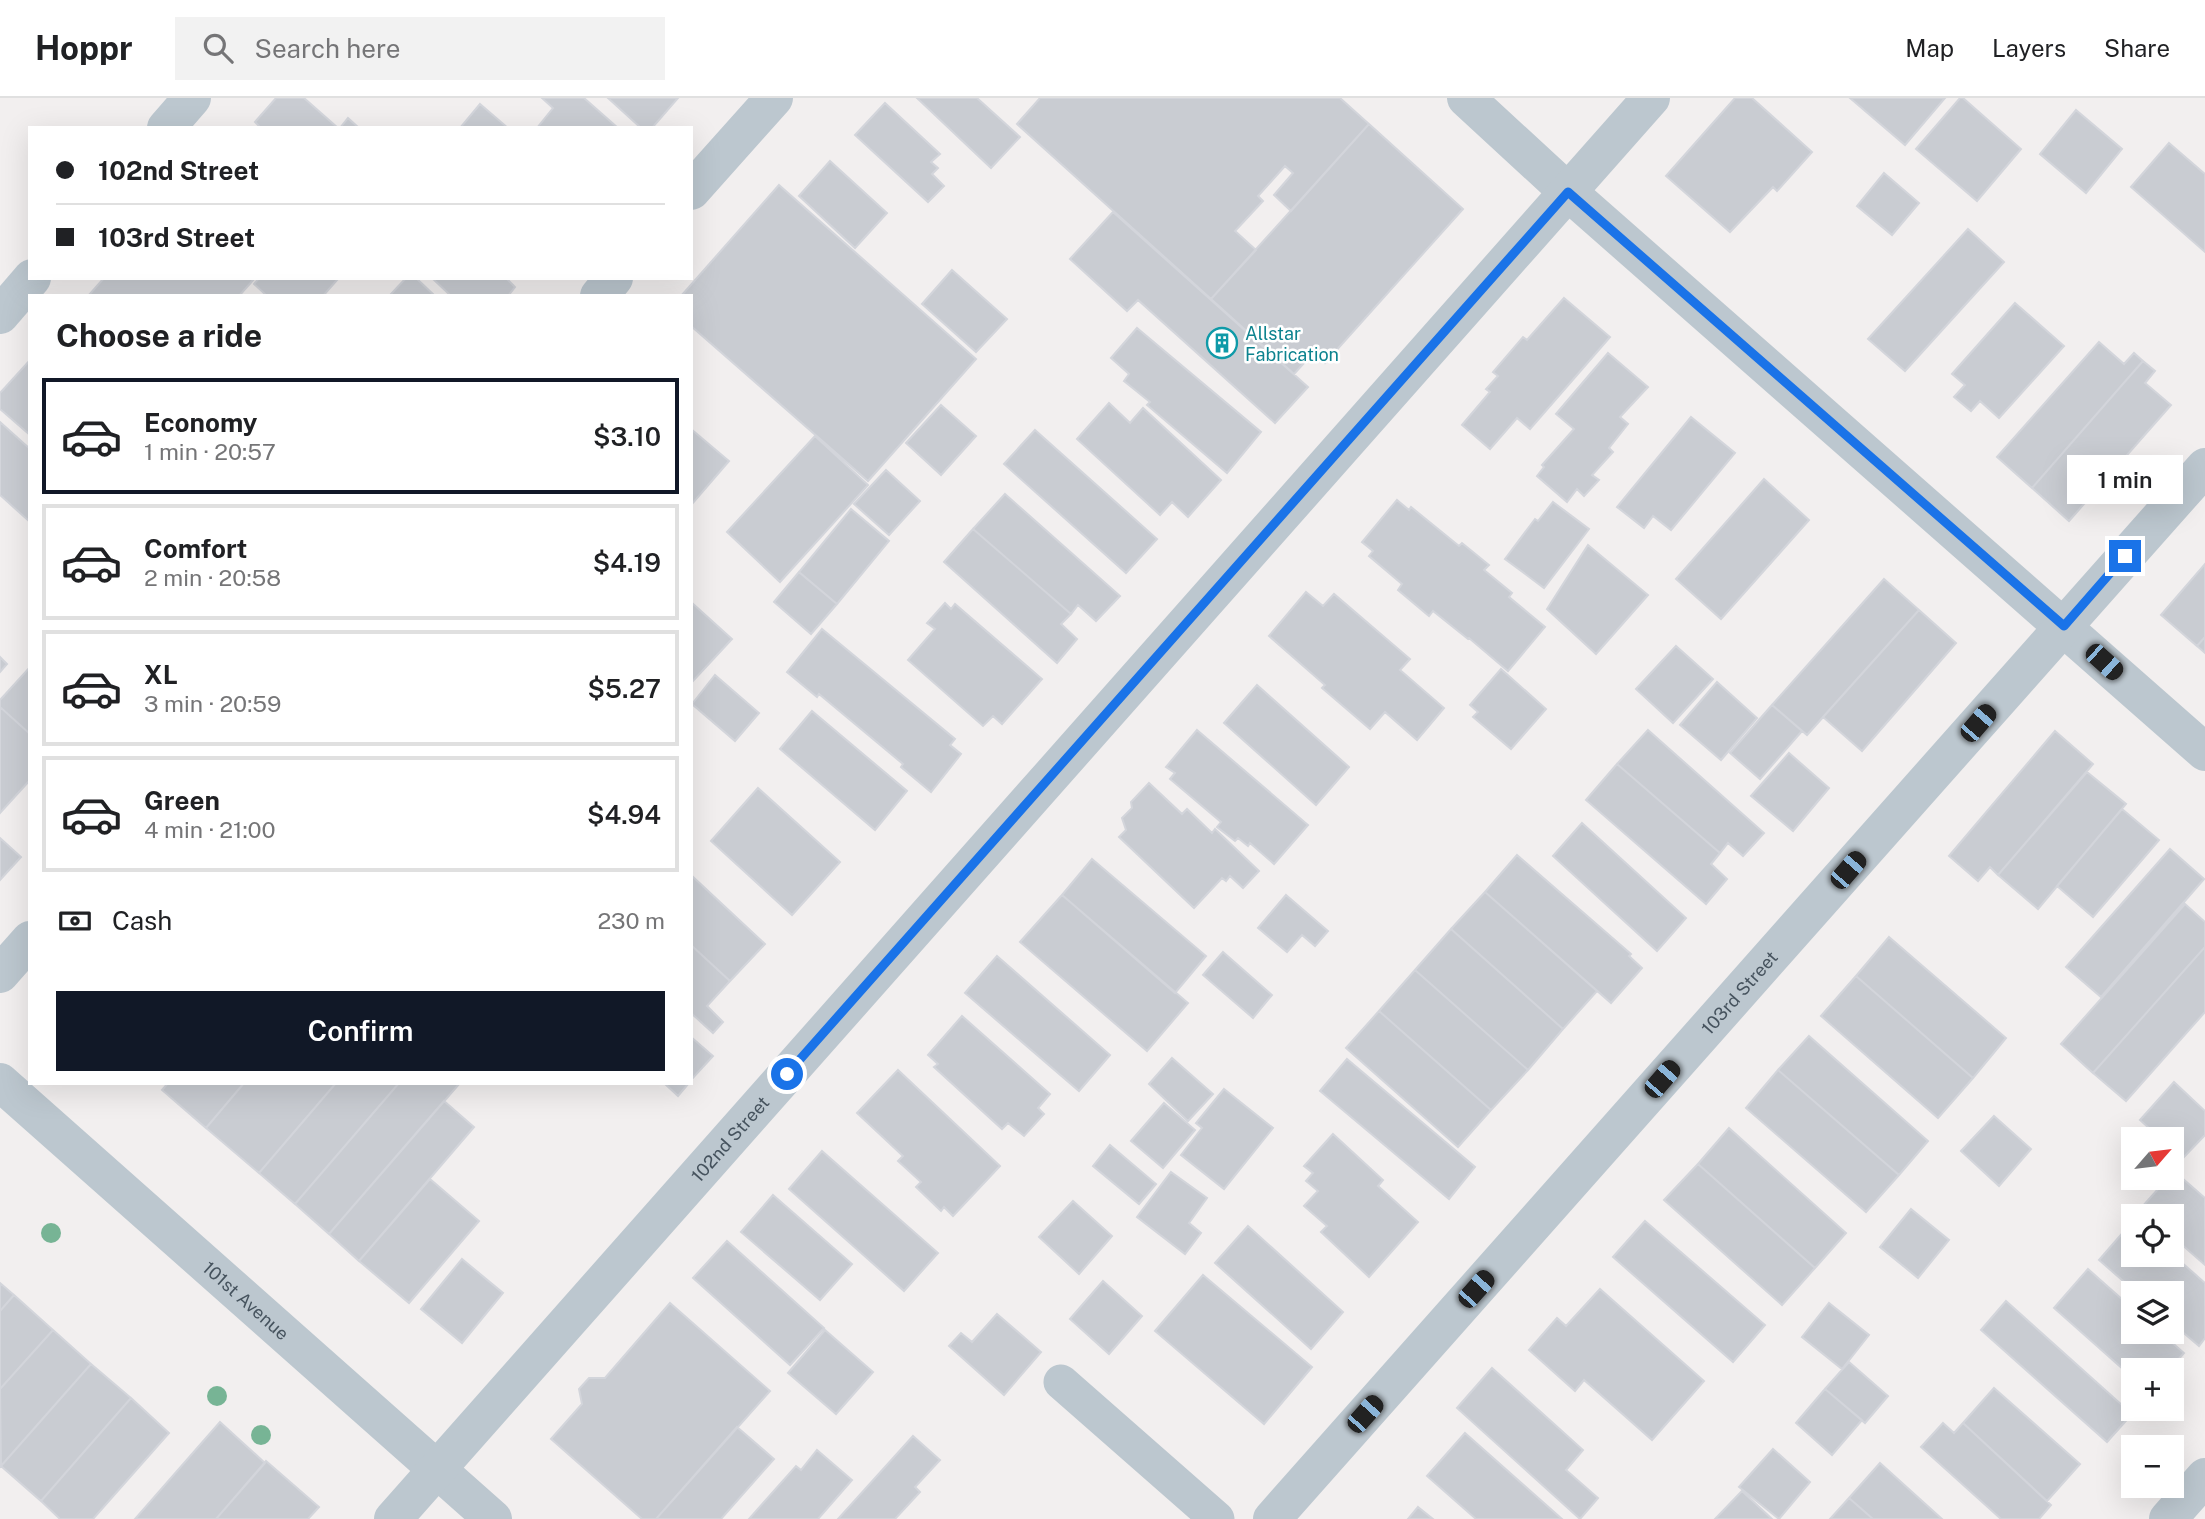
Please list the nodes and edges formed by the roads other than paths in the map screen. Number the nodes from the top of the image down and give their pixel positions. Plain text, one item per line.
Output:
1 (192, 98) edge
2 (774, 98) edge
3 (1466, 98) edge
4 (1651, 98) edge
5 (168, 126) edge
6 (693, 189) edge
7 (1568, 192) junction
8 (30, 280) edge
9 (612, 280) edge
10 (601, 294) edge
11 (0, 315) edge
12 (2205, 467) edge
13 (2064, 626) junction
14 (2205, 752) edge
15 (28, 942) edge
16 (0, 974) edge
17 (0, 1082) edge
18 (1061, 1382) dead end
19 (437, 1469) junction
20 (2205, 1477) edge
21 (393, 1519) edge
22 (493, 1519) edge
23 (1217, 1519) edge
24 (1272, 1519) edge
25 (2168, 1519) edge

1 - 5 street
2 - 6 street
3 - 7 street
4 - 7 street, 102nd Street
7 - 13 street
7 - 19 street, 102nd Street
8 - 11 street
9 - 10 street
12 - 13 street, 103rd Street
13 - 14 street
13 - 24 street, 103rd Street
15 - 16 street
17 - 19 street, 101st Avenue
18 - 23 lane
19 - 21 street, 102nd Street
19 - 22 street, 101st Avenue
20 - 25 street

